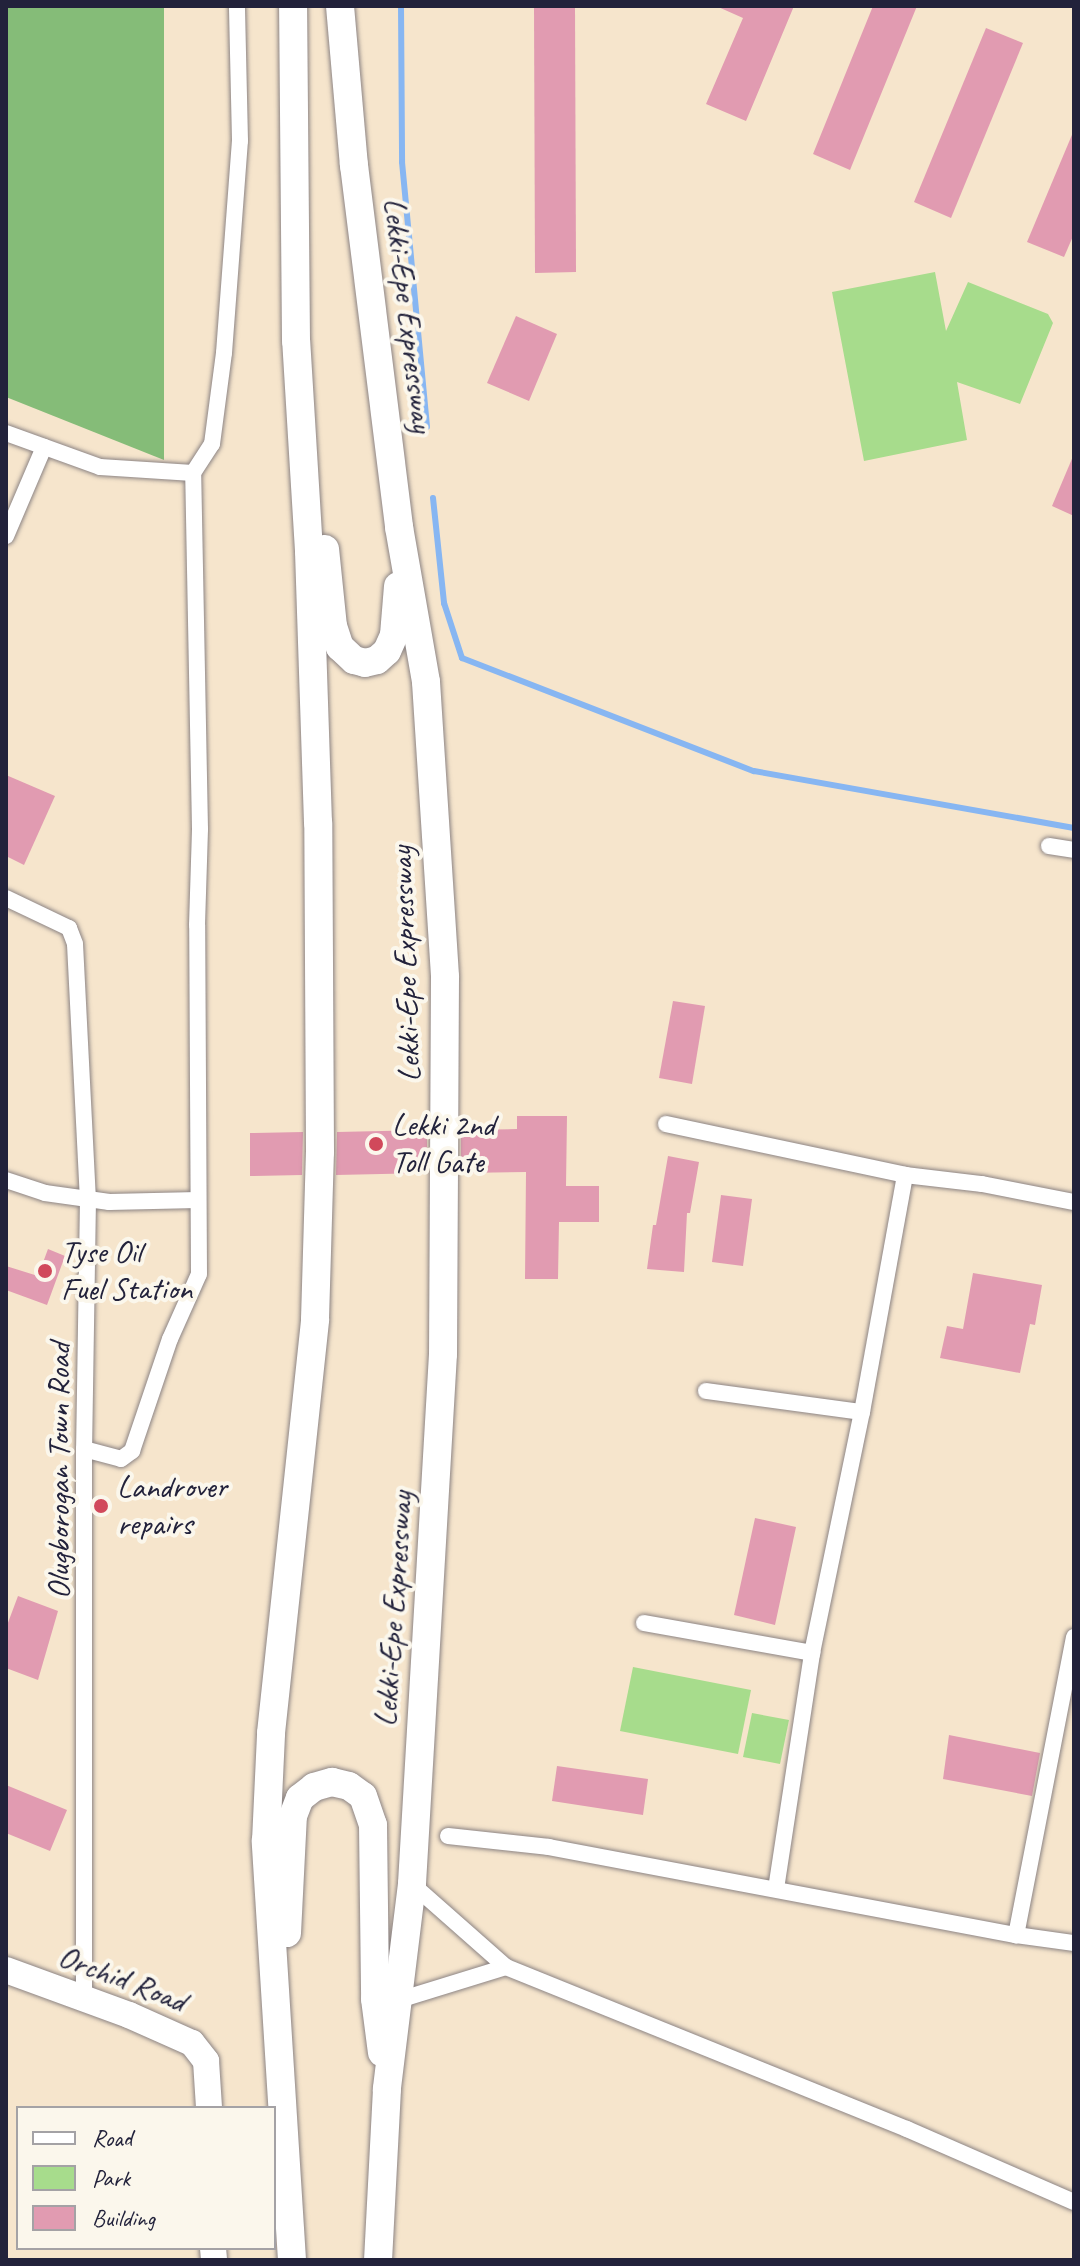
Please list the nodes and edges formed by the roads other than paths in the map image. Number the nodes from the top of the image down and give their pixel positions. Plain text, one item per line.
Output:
1 (237, 6) edge
2 (293, 6) edge
3 (340, 6) edge
4 (6, 433) edge
5 (44, 447) junction
6 (193, 473) junction
7 (304, 486) junction
8 (399, 527) junction
9 (6, 536) edge
10 (1049, 846) dead end
11 (1074, 850) edge
12 (6, 898) edge
13 (666, 1124) dead end
14 (905, 1175) junction
15 (6, 1180) edge
16 (88, 1199) junction
17 (198, 1200) junction
18 (1074, 1202) edge
19 (706, 1391) dead end
20 (862, 1412) junction
21 (84, 1449) junction
22 (644, 1623) dead end
23 (1074, 1637) edge
24 (812, 1653) junction
25 (1068, 1697) edge
26 (448, 1836) dead end
27 (412, 1884) junction
28 (776, 1889) junction
29 (1016, 1935) junction
30 (1074, 1943) edge
31 (506, 1967) junction
32 (6, 1970) edge
33 (84, 1998) junction
34 (399, 2000) junction
35 (279, 2049) junction
36 (387, 2089) junction
37 (209, 2106) edge
38 (1074, 2202) edge
39 (292, 2260) edge
40 (378, 2260) edge

1 - 6 street
2 - 7 highway
3 - 8 highway, Lekki-Epe Expressway
4 - 5 street
5 - 6 street
5 - 9 street
6 - 17 street
7 - 8 highway
7 - 35 highway
8 - 27 highway, Lekki-Epe Expressway
10 - 11 street
12 - 16 street, Olugborogan Town Road
13 - 14 street
14 - 18 street
14 - 20 street
15 - 16 street
16 - 17 street
16 - 21 street, Olugborogan Town Road
17 - 21 street
19 - 20 street
20 - 24 street
21 - 33 street, Olugborogan Town Road
22 - 24 street
23 - 25 street
24 - 28 street
25 - 29 street
26 - 28 street
27 - 31 street
27 - 34 highway, Lekki-Epe Expressway
28 - 29 street
29 - 30 street
31 - 34 street
31 - 38 street
32 - 33 main road, Orchid Road
33 - 37 main road, Orchid Road
34 - 36 highway, Lekki-Epe Expressway
35 - 36 highway
35 - 39 highway
36 - 40 highway, Lekki-Epe Expressway

